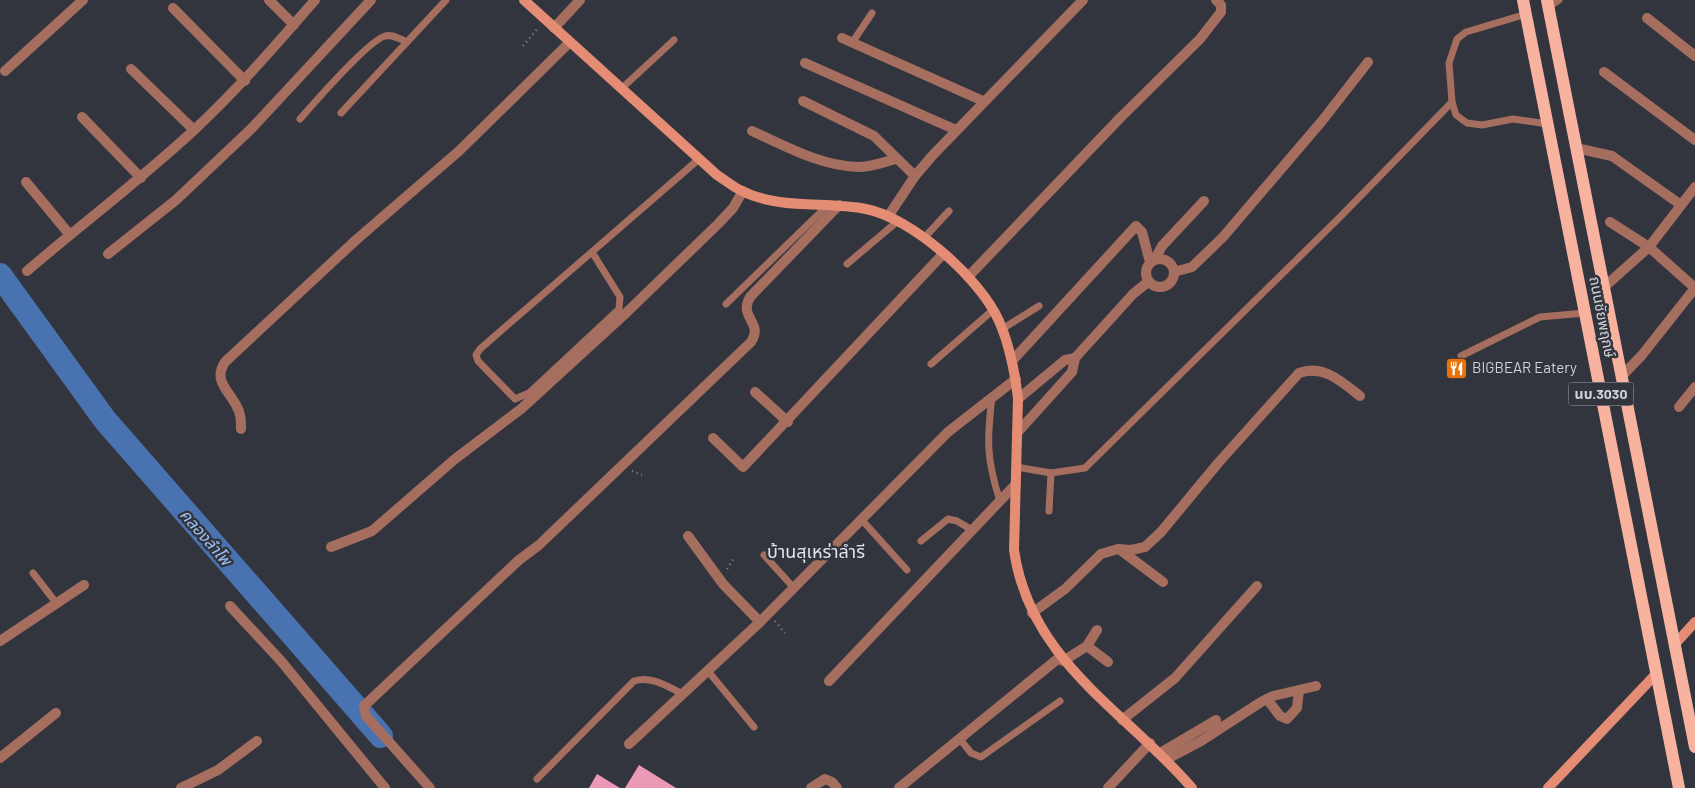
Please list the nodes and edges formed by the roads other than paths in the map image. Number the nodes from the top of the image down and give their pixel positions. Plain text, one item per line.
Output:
1 (83, 0) edge
2 (269, 0) edge
3 (315, 0) edge
4 (371, 0) edge
5 (446, 0) edge
6 (524, 0) edge
7 (580, 0) edge
8 (1082, 0) edge
9 (1216, 0) edge
10 (1523, 0) edge
11 (1551, 2) edge
12 (173, 8) dead end
13 (872, 13) dead end
14 (1526, 14) junction
15 (1647, 18) dead end
16 (294, 24) junction
17 (554, 28) junction
18 (842, 38) dead end
19 (674, 40) dead end
20 (407, 42) junction
21 (570, 43) junction
22 (852, 43) junction
23 (1695, 56) edge
24 (1368, 62) dead end
25 (805, 63) dead end
26 (131, 69) dead end
27 (5, 71) dead end
28 (1604, 72) dead end
29 (245, 81) junction
30 (621, 89) junction
31 (803, 101) dead end
32 (983, 101) junction
33 (1452, 102) junction
34 (341, 113) dead end
35 (82, 117) dead end
36 (300, 119) dead end
37 (1548, 124) junction
38 (194, 130) junction
39 (956, 130) junction
40 (752, 131) dead end
41 (1695, 140) edge
42 (1576, 148) junction
43 (699, 159) junction
44 (896, 159) junction
45 (914, 176) junction
46 (141, 178) junction
47 (26, 182) dead end
48 (1695, 187) edge
49 (742, 191) junction
50 (1204, 201) dead end
51 (834, 204) junction
52 (1681, 205) junction
53 (949, 210) dead end
54 (889, 215) junction
55 (899, 220) junction
56 (1610, 222) dead end
57 (70, 235) junction
58 (924, 238) junction
59 (1649, 248) junction
60 (592, 252) junction
61 (108, 254) dead end
62 (943, 254) junction
63 (1153, 260) junction
64 (847, 264) dead end
65 (27, 271) dead end
66 (1174, 272) junction
67 (968, 277) junction
68 (1148, 282) junction
69 (1603, 288) junction
70 (1695, 288) edge
71 (726, 304) dead end
72 (1039, 306) dead end
73 (993, 310) junction
74 (1585, 313) junction
75 (1002, 329) junction
76 (1462, 356) dead end
77 (1075, 358) junction
78 (1012, 361) junction
79 (931, 364) dead end
80 (1621, 377) junction
81 (1016, 379) junction
82 (1695, 387) edge
83 (755, 392) dead end
84 (992, 396) junction
85 (1360, 396) dead end
86 (1018, 399) junction
87 (1678, 407) dead end
88 (788, 422) junction
89 (241, 429) dead end
90 (1017, 433) junction
91 (713, 438) dead end
92 (1016, 467) junction
93 (1051, 473) junction
94 (1016, 484) junction
95 (1000, 501) junction
96 (1049, 511) dead end
97 (861, 520) junction
98 (972, 530) junction
99 (688, 536) dead end
100 (921, 541) dead end
101 (331, 547) dead end
102 (1118, 549) junction
103 (764, 555) dead end
104 (907, 570) dead end
105 (33, 573) dead end
106 (1163, 582) dead end
107 (84, 585) dead end
108 (1257, 586) dead end
109 (794, 588) junction
110 (57, 604) junction
111 (230, 606) dead end
112 (1032, 613) junction
113 (760, 622) junction
114 (1695, 622) edge
115 (1097, 630) dead end
116 (0, 642) edge
117 (1676, 644) junction
118 (1087, 646) junction
119 (1062, 659) junction
120 (1108, 662) dead end
121 (708, 671) junction
122 (1657, 673) junction
123 (829, 681) dead end
124 (1316, 686) dead end
125 (1299, 690) junction
126 (683, 694) junction
127 (1267, 699) junction
128 (1060, 701) dead end
129 (56, 713) dead end
130 (1122, 720) junction
131 (1216, 720) dead end
132 (754, 727) dead end
133 (959, 738) junction
134 (257, 741) dead end
135 (629, 744) dead end
136 (1150, 744) junction
137 (1695, 747) edge
138 (1164, 756) junction
139 (0, 758) edge
140 (537, 779) dead end
141 (181, 788) edge
142 (385, 788) edge
143 (430, 788) edge
144 (811, 788) edge
145 (837, 788) edge
146 (899, 788) edge
147 (1108, 788) edge
148 (1192, 788) edge
149 (1548, 788) edge
150 (1679, 788) edge

1 - 27 street
2 - 16 street
3 - 16 street
4 - 61 street
5 - 20 lane
6 - 17 street
7 - 17 street
8 - 32 street
9 - 67 street
10 - 14 main road, ถนนชัยพฤกษ์ / นบ.3030
11 - 42 main road, ถนนชัยพฤกษ์ / นบ.3030
12 - 29 street
13 - 22 lane
14 - 33 lane
14 - 37 main road, ถนนชัยพฤกษ์ / นบ.3030
15 - 23 street
16 - 29 street
17 - 21 street
18 - 22 street
19 - 30 lane
20 - 34 lane
20 - 36 lane
21 - 30 street
21 - 89 street
22 - 32 street
24 - 66 street
25 - 39 street
26 - 38 street
28 - 41 street
29 - 38 street
30 - 43 street
31 - 44 street
32 - 39 street
33 - 37 lane
33 - 93 lane
35 - 46 street
37 - 74 main road, ถนนชัยพฤกษ์ / นบ.3030
38 - 46 street
39 - 45 street
40 - 44 street
42 - 52 street
42 - 69 main road, ถนนชัยพฤกษ์ / นบ.3030
43 - 49 street
43 - 60 lane
44 - 45 street
45 - 54 street
46 - 57 street
47 - 57 street
48 - 52 street
49 - 51 street
49 - 101 street
50 - 63 street
51 - 54 street
51 - 71 lane
51 - 143 street
52 - 59 street
53 - 58 lane
54 - 55 street
55 - 58 street
55 - 64 lane
56 - 59 street
57 - 65 street
58 - 62 street
59 - 69 street
59 - 70 street
60 - 60 lane
62 - 67 street
62 - 88 street
63 - 66 street
63 - 68 street
63 - 78 street
66 - 68 street
67 - 73 street
68 - 77 street
69 - 80 main road, ถนนชัยพฤกษ์ / นบ.3030
70 - 80 street
72 - 75 lane
73 - 75 street
73 - 79 lane
74 - 76 lane
74 - 122 main road, ถนนชัยพฤกษ์ / นบ.3030
75 - 78 street
77 - 86 street
77 - 90 street
78 - 81 street
80 - 117 main road, ถนนชัยพฤกษ์ / นบ.3030
81 - 84 street
81 - 86 street
82 - 87 street
83 - 88 street
84 - 95 lane
84 - 97 street
85 - 102 street
86 - 90 street
88 - 91 street
90 - 92 street
92 - 93 lane
92 - 94 street
93 - 96 lane
94 - 95 street
94 - 112 street
95 - 98 street
97 - 104 lane
97 - 109 street
98 - 100 lane
98 - 123 street
99 - 113 street
102 - 106 street
102 - 112 street
103 - 109 lane
105 - 110 lane
107 - 110 street
108 - 130 street
109 - 113 street
110 - 116 street
111 - 142 street
112 - 119 street
113 - 121 street
114 - 117 street
115 - 118 street
117 - 137 main road, ถนนชัยพฤกษ์ / นบ.3030
118 - 119 street
118 - 120 street
119 - 130 street
119 - 133 street
121 - 126 street
121 - 132 lane
122 - 149 street
122 - 150 main road, ถนนชัยพฤกษ์ / นบ.3030
124 - 125 street
125 - 127 street
125 - 127 street
126 - 135 street
126 - 140 lane
127 - 138 street
128 - 133 lane
129 - 139 street
130 - 136 street
131 - 138 street
133 - 146 street
134 - 141 street
136 - 138 street
136 - 147 street
138 - 148 street
144 - 145 street

